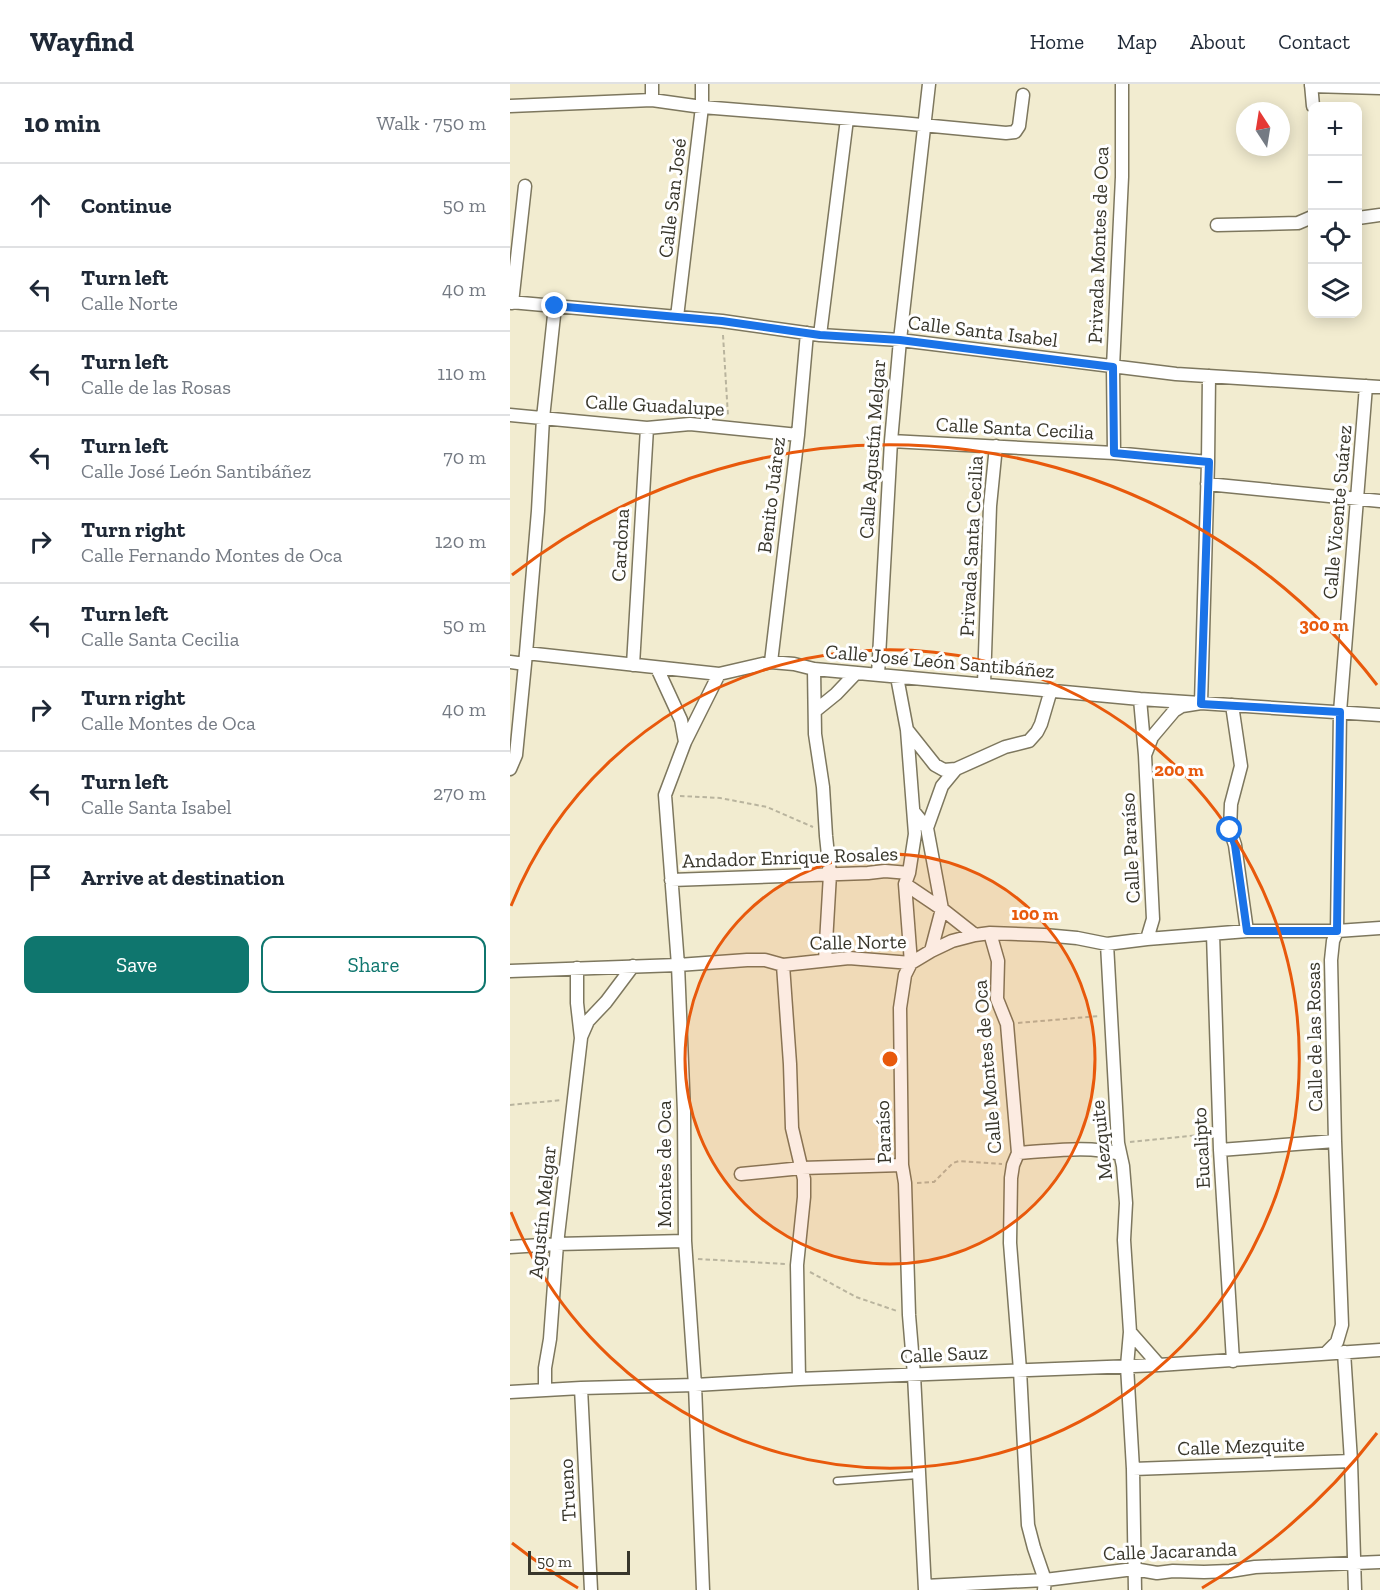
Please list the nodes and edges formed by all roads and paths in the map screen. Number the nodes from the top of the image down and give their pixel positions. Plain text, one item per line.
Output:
1 (652, 84) edge
2 (702, 84) edge
3 (929, 84) edge
4 (1122, 84) edge
5 (1311, 85) edge
6 (1380, 88) edge
7 (1023, 95) dead end
8 (652, 100) junction
9 (1312, 102) edge
10 (510, 106) edge
11 (702, 107) junction
12 (847, 119) junction
13 (923, 125) junction
14 (525, 186) dead end
15 (1380, 214) edge
16 (1362, 217) edge
17 (1308, 219) edge
18 (1217, 225) dead end
19 (511, 302) edge
20 (555, 306) junction
21 (677, 317) junction
22 (722, 321) junction
23 (814, 334) junction
24 (900, 340) junction
25 (1113, 367) junction
26 (1209, 376) junction
27 (1366, 386) junction
28 (1380, 387) edge
29 (510, 415) edge
30 (543, 418) junction
31 (647, 428) junction
32 (729, 428) junction
33 (798, 435) junction
34 (891, 441) junction
35 (996, 446) junction
36 (1114, 453) junction
37 (1209, 462) junction
38 (1207, 484) junction
39 (1358, 499) junction
40 (1380, 501) edge
41 (526, 658) junction
42 (510, 662) edge
43 (771, 662) junction
44 (633, 665) junction
45 (657, 668) junction
46 (814, 669) junction
47 (856, 673) junction
48 (719, 674) junction
49 (878, 675) junction
50 (897, 677) junction
51 (984, 684) junction
52 (1051, 690) junction
53 (1140, 699) junction
54 (1201, 704) junction
55 (1232, 705) junction
56 (815, 711) junction
57 (1340, 712) junction
58 (1380, 715) edge
59 (907, 730) junction
60 (686, 742) junction
61 (1145, 755) junction
62 (956, 769) junction
63 (510, 770) edge
64 (665, 795) junction
65 (914, 812) junction
66 (927, 828) junction
67 (826, 836) junction
68 (868, 873) junction
69 (830, 874) junction
70 (907, 879) junction
71 (671, 880) junction
72 (942, 909) junction
73 (1380, 928) edge
74 (1247, 931) junction
75 (1337, 931) junction
76 (990, 933) junction
77 (1213, 934) junction
78 (975, 935) junction
79 (1147, 939) junction
80 (1107, 944) junction
81 (931, 951) junction
82 (825, 960) junction
83 (911, 963) junction
84 (678, 965) junction
85 (783, 965) junction
86 (633, 966) junction
87 (577, 968) junction
88 (510, 971) edge
89 (1111, 1015) junction
90 (1006, 1024) junction
91 (580, 1038) junction
92 (574, 1099) junction
93 (510, 1105) edge
94 (1220, 1133) junction
95 (1335, 1141) junction
96 (1119, 1148) junction
97 (1220, 1150) junction
98 (1016, 1159) junction
99 (902, 1165) junction
100 (802, 1168) junction
101 (741, 1174) dead end
102 (905, 1183) junction
103 (685, 1241) junction
104 (557, 1244) junction
105 (510, 1247) edge
106 (1342, 1325) junction
107 (1130, 1332) junction
108 (1380, 1350) edge
109 (1351, 1352) junction
110 (1326, 1353) junction
111 (1233, 1361) junction
112 (1160, 1365) junction
113 (1127, 1366) junction
114 (1020, 1370) junction
115 (914, 1375) junction
116 (799, 1379) junction
117 (695, 1385) junction
118 (581, 1388) junction
119 (545, 1390) junction
120 (510, 1392) edge
121 (1351, 1461) junction
122 (1133, 1469) junction
123 (918, 1475) junction
124 (837, 1481) dead end
125 (1380, 1562) edge
126 (1354, 1563) junction
127 (1134, 1569) junction
128 (1044, 1585) edge
129 (925, 1588) edge
130 (591, 1590) edge
131 (697, 1590) edge
132 (703, 1590) edge
133 (1135, 1590) edge
134 (1355, 1590) edge

1 - 8 street
2 - 11 street, Calle San José
3 - 13 street, Calle Agustín Melgar
4 - 25 street, Privada Montes de Oca
5 - 6 street
5 - 9 street
7 - 13 street
8 - 10 street
8 - 11 street
11 - 12 street
11 - 21 street, Calle San José
12 - 13 street
12 - 23 street, Benito Juárez
13 - 24 street, Calle Agustín Melgar
14 - 19 street
15 - 16 street
17 - 18 street
19 - 20 street, Calle Santa Isabel
20 - 21 street, Calle Santa Isabel
20 - 30 street
21 - 22 street, Calle Santa Isabel
22 - 23 street, Calle Santa Isabel
22 - 32 path
23 - 24 street, Calle Santa Isabel
23 - 33 street, Benito Juárez
24 - 25 street, Calle Santa Isabel
24 - 34 street, Calle Agustín Melgar
25 - 26 street, Calle Santa Isabel
25 - 36 street
26 - 27 street, Calle Santa Isabel
26 - 37 street
27 - 28 street, Calle Santa Isabel
27 - 39 street, Calle Vicente Suárez
29 - 30 street, Calle Guadalupe
30 - 31 street, Calle Guadalupe
30 - 41 street
31 - 32 street, Calle Guadalupe
31 - 44 street, Cardona
32 - 33 street, Calle Guadalupe
33 - 43 street, Benito Juárez
34 - 35 street, Calle Santa Cecilia
34 - 49 street, Calle Agustín Melgar
35 - 36 street, Calle Santa Cecilia
35 - 51 street, Privada Santa Cecilia
36 - 37 street, Calle Santa Cecilia
37 - 38 street
38 - 39 street
38 - 54 street
39 - 40 street
39 - 57 street, Calle Vicente Suárez
41 - 42 street, Calle José León Santibáñez
41 - 44 street, Calle José León Santibáñez
41 - 63 street
43 - 46 street, Calle José León Santibáñez
43 - 48 street, Calle José León Santibáñez
44 - 45 street, Calle José León Santibáñez
45 - 48 street, Calle José León Santibáñez
45 - 60 street
46 - 47 street, Calle José León Santibáñez
46 - 56 street
47 - 49 street, Calle José León Santibáñez
47 - 56 street
48 - 60 street
49 - 50 street, Calle José León Santibáñez
50 - 51 street, Calle José León Santibáñez
50 - 59 street, Paraíso
51 - 52 street, Calle José León Santibáñez
52 - 53 street, Calle José León Santibáñez
52 - 62 street
53 - 54 street, Calle José León Santibáñez
53 - 61 street, Calle Paraíso
54 - 55 street, Calle José León Santibáñez
54 - 61 street
55 - 57 street, Calle José León Santibáñez
55 - 74 street
56 - 67 street
57 - 58 street, Calle José León Santibáñez
57 - 75 street, Calle de las Rosas
59 - 62 street
59 - 65 street, Paraíso
60 - 64 street, Montes de Oca
61 - 79 street, Calle Paraíso
62 - 66 street
64 - 67 path
64 - 71 street, Montes de Oca
65 - 66 street
65 - 70 street, Paraíso
66 - 72 street
67 - 68 path
67 - 69 street
68 - 69 street, Andador Enrique Rosales
68 - 70 street, Andador Enrique Rosales
69 - 71 street, Andador Enrique Rosales
69 - 82 street
70 - 72 street
70 - 83 street, Paraíso
71 - 84 street, Montes de Oca
72 - 78 street
72 - 81 street
73 - 75 street, Calle Norte
74 - 75 street, Calle Norte
74 - 77 street, Calle Norte
75 - 95 street, Calle de las Rosas
76 - 78 street, Calle Norte
76 - 80 street, Calle Norte
76 - 90 street, Calle Montes de Oca
77 - 79 street, Calle Norte
77 - 94 street, Eucalipto
78 - 81 street, Calle Norte
79 - 80 street, Calle Norte
80 - 89 street, Mezquite
81 - 83 street, Calle Norte
82 - 83 street, Calle Norte
82 - 85 street, Calle Norte
83 - 99 street, Paraíso
84 - 85 street, Calle Norte
84 - 86 street, Calle Norte
84 - 103 street, Montes de Oca
85 - 100 street
86 - 87 street, Calle Norte
86 - 91 street, Agustín Melgar
87 - 88 street, Calle Norte
87 - 91 street, Agustín Melgar
89 - 90 path
89 - 96 street, Mezquite
90 - 98 street, Calle Montes de Oca
91 - 92 street, Agustín Melgar
92 - 93 path
92 - 104 street, Agustín Melgar
94 - 96 path
94 - 97 street, Eucalipto
95 - 97 street
95 - 106 street, Calle de las Rosas
96 - 98 street
96 - 107 street, Mezquite
97 - 111 street, Eucalipto
98 - 102 path
98 - 114 street, Calle Montes de Oca
99 - 100 street
99 - 102 street, Paraíso
100 - 101 street
100 - 116 street
102 - 115 street, Paraíso
103 - 104 street
103 - 117 street, Montes de Oca
104 - 105 street
104 - 119 street, Agustín Melgar
106 - 109 street
106 - 110 street
107 - 112 street
107 - 113 street, Mezquite
108 - 109 street, Calle Sauz
109 - 110 street, Calle Sauz
109 - 121 street
110 - 111 street, Calle Sauz
111 - 112 street, Calle Sauz
112 - 113 street, Calle Sauz
113 - 114 street, Calle Sauz
113 - 122 street, Mezquite
114 - 115 street, Calle Sauz
114 - 128 street, Calle Montes de Oca
115 - 116 street, Calle Sauz
115 - 123 street, Paraíso
116 - 117 street, Calle Sauz
117 - 118 street, Calle Sauz
117 - 132 street, Montes de Oca
118 - 119 street, Calle Sauz
118 - 130 street, Trueno
119 - 120 street, Calle Sauz
121 - 122 street, Calle Mezquite
121 - 126 street
122 - 127 street, Mezquite
123 - 124 lane
123 - 129 street, Paraíso
125 - 126 street, Calle Jacaranda
126 - 127 street, Calle Jacaranda
126 - 134 street
127 - 128 street, Calle Jacaranda
127 - 133 street, Mezquite
128 - 129 street, Calle Jacaranda
131 - 132 street

